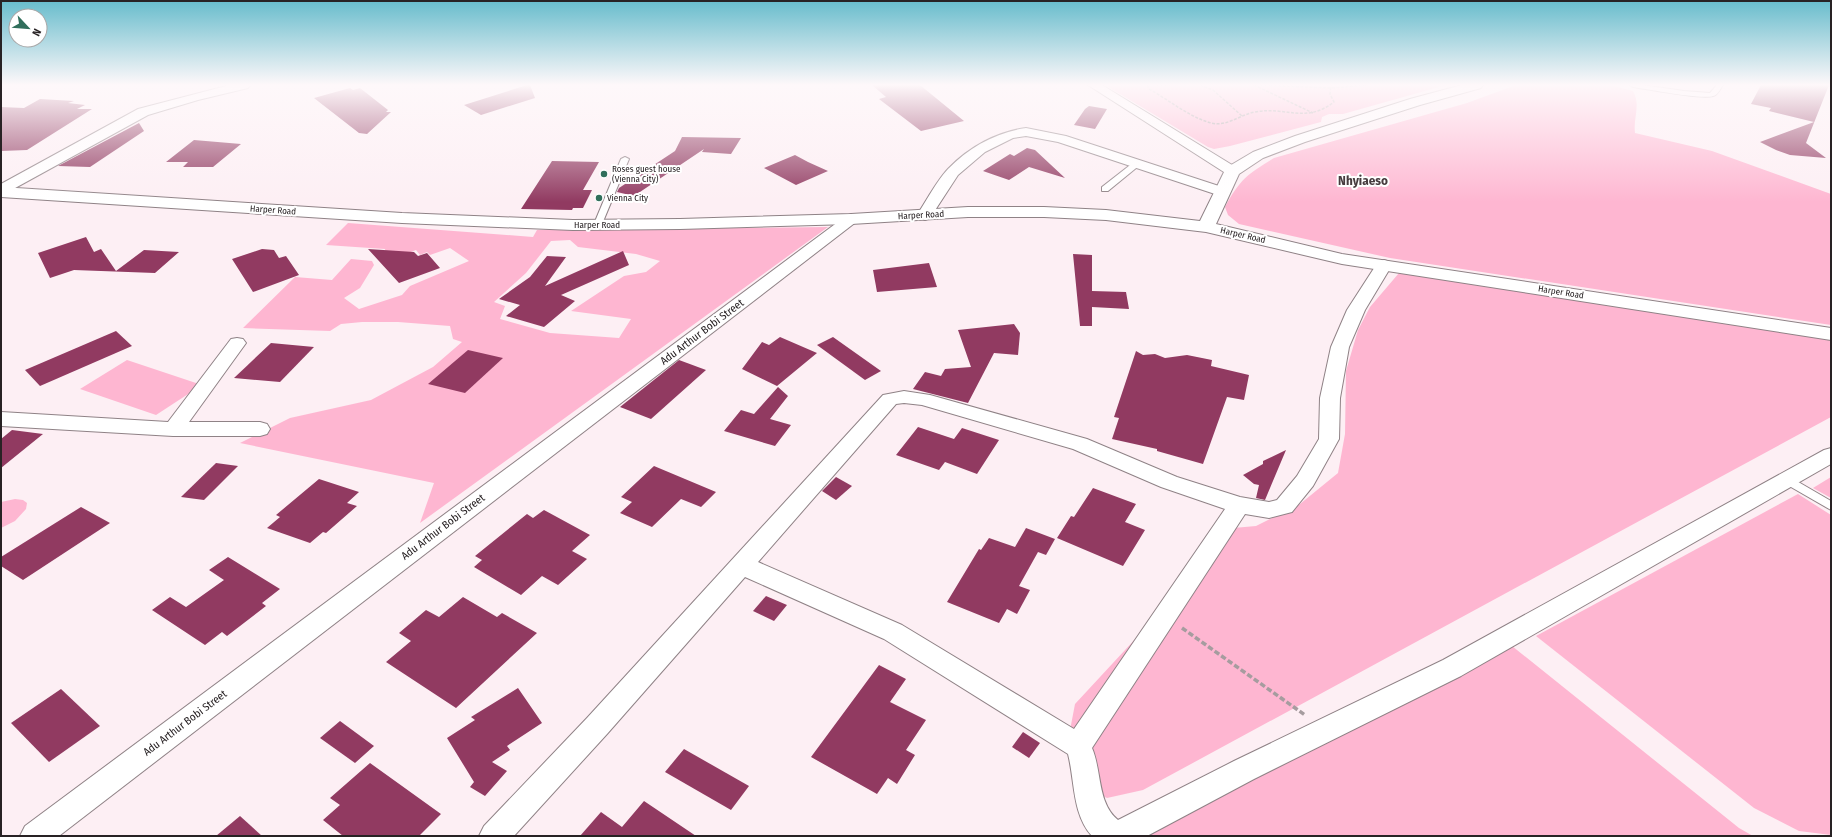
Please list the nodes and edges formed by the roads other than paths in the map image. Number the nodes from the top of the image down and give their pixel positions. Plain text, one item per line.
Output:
1 (118, 124) edge
2 (1158, 124) edge
3 (1346, 124) edge
4 (625, 159) dead end
5 (1137, 164) junction
6 (1232, 170) junction
7 (1105, 189) dead end
8 (1, 191) edge
9 (1222, 192) junction
10 (925, 215) junction
11 (851, 219) junction
12 (598, 224) junction
13 (1206, 227) junction
14 (1384, 265) junction
15 (1831, 334) edge
16 (237, 343) dead end
17 (1, 419) edge
18 (260, 428) dead end
19 (173, 429) junction
20 (1831, 455) edge
21 (1788, 480) junction
22 (1239, 506) junction
23 (1831, 506) edge
24 (741, 565) junction
25 (1078, 746) junction
26 (36, 836) edge
27 (494, 836) edge
28 (1114, 836) edge
29 (1117, 836) edge

1 - 8 street
2 - 6 street
3 - 6 main road
4 - 12 lane
5 - 7 lane
5 - 9 street
5 - 10 street
6 - 9 main road
8 - 12 main road, Harper Road
9 - 13 main road
10 - 11 main road, Harper Road
10 - 13 main road, Harper Road
11 - 12 main road, Harper Road
11 - 26 street, Adu Arthur Bobi Street
13 - 14 main road, Harper Road
14 - 15 main road, Harper Road
14 - 22 street
16 - 19 street
17 - 19 street
18 - 19 street
20 - 21 street
21 - 23 lane
21 - 29 street
22 - 24 street
22 - 25 street
24 - 25 street
24 - 27 street
25 - 28 street

